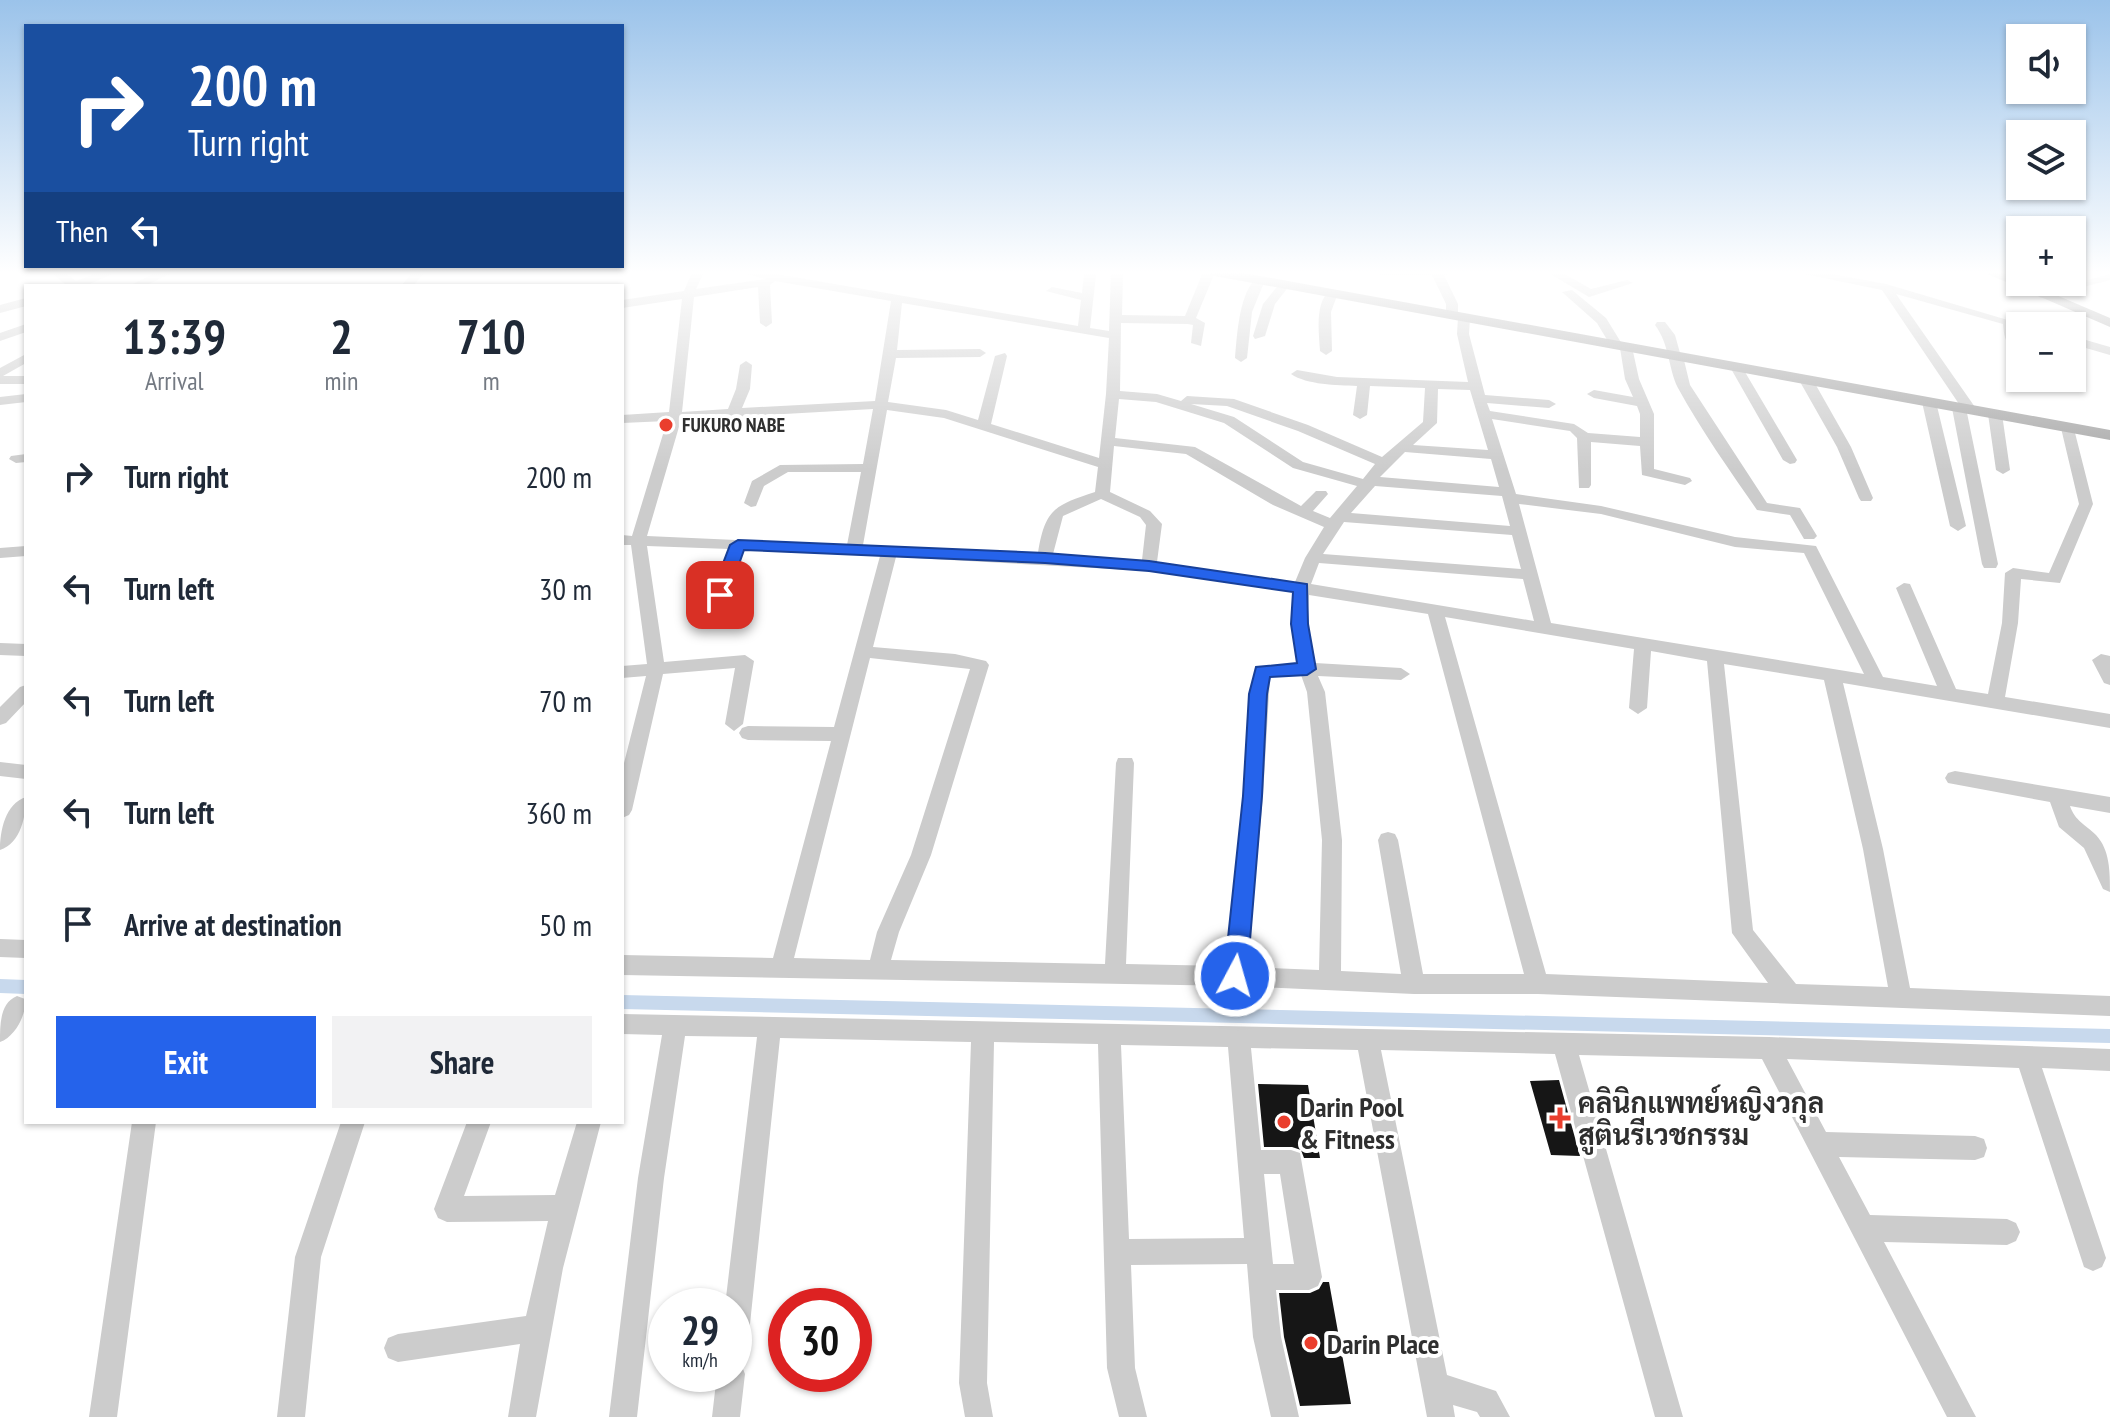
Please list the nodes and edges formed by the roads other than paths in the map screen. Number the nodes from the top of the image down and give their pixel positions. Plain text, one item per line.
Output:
1 (684, 338) edge
2 (892, 338) edge
3 (1117, 338) edge
4 (1197, 338) edge
5 (1243, 338) edge
6 (1326, 338) edge
7 (1464, 338) edge
8 (1578, 338) edge
9 (1615, 338) edge
10 (1670, 338) edge
11 (1919, 338) edge
12 (1197, 343) dead end
13 (2086, 344) edge
14 (1621, 346) junction
15 (1326, 351) dead end
16 (2110, 351) edge
17 (980, 353) dead end
18 (890, 354) junction
19 (1001, 356) dead end
20 (1676, 356) junction
21 (1241, 358) dead end
22 (24, 359) edge
23 (746, 365) dead end
24 (1736, 367) junction
25 (0, 373) edge
26 (1297, 374) dead end
27 (0, 380) edge
28 (24, 380) edge
29 (1806, 380) junction
30 (1363, 382) junction
31 (1432, 383) junction
32 (1478, 392) junction
33 (1113, 394) junction
34 (1594, 394) dead end
35 (24, 398) edge
36 (1157, 398) junction
37 (0, 401) edge
38 (1929, 402) junction
39 (1549, 404) dead end
40 (881, 405) junction
41 (1645, 408) junction
42 (1965, 409) junction
43 (1614, 410) dead end
44 (733, 413) junction
45 (1995, 414) junction
46 (1360, 415) dead end
47 (675, 417) junction
48 (624, 419) edge
49 (1487, 419) junction
50 (984, 424) junction
51 (2068, 428) junction
52 (2110, 435) edge
53 (1584, 438) junction
54 (1108, 441) junction
55 (1647, 442) junction
56 (1404, 446) junction
57 (1497, 455) junction
58 (1790, 460) dead end
59 (1384, 463) junction
60 (1106, 465) junction
61 (869, 468) junction
62 (2003, 470) dead end
63 (1685, 481) dead end
64 (1369, 483) junction
65 (1584, 485) dead end
66 (1102, 494) junction
67 (1321, 494) dead end
68 (1509, 495) junction
69 (1866, 498) dead end
70 (751, 503) dead end
71 (1303, 513) junction
72 (1337, 521) junction
73 (1958, 526) dead end
74 (1518, 531) junction
75 (1809, 536) dead end
76 (630, 540) edge
77 (738, 545) junction
78 (854, 550) junction
79 (24, 551) edge
80 (889, 552) junction
81 (0, 553) edge
82 (1045, 558) junction
83 (1313, 558) junction
84 (1990, 564) dead end
85 (1149, 566) junction
86 (1531, 575) junction
87 (1301, 588) junction
88 (1904, 588) dead end
89 (1435, 610) junction
90 (710, 623) dead end
91 (1544, 628) junction
92 (1643, 644) junction
93 (0, 649) edge
94 (24, 650) edge
95 (863, 652) junction
96 (1715, 656) junction
97 (2110, 662) edge
98 (656, 669) junction
99 (1307, 669) junction
100 (624, 672) edge
101 (1401, 674) dead end
102 (1832, 676) junction
103 (2110, 679) edge
104 (1877, 683) junction
105 (24, 694) edge
106 (1950, 695) junction
107 (1995, 703) junction
108 (1638, 708) dead end
109 (0, 718) edge
110 (2110, 721) edge
111 (842, 734) junction
112 (1125, 763) dead end
113 (0, 769) edge
114 (24, 772) edge
115 (1955, 778) dead end
116 (2057, 795) junction
117 (624, 802) edge
118 (2110, 805) edge
119 (24, 808) edge
120 (2075, 831) junction
121 (2110, 838) edge
122 (1388, 840) dead end
123 (0, 842) edge
124 (2110, 883) edge
125 (0, 948) edge
126 (24, 948) edge
127 (624, 965) edge
128 (781, 968) junction
129 (878, 969) junction
130 (1115, 975) junction
131 (1235, 976) junction
132 (1330, 980) junction
133 (1414, 984) junction
134 (1538, 984) junction
135 (1790, 994) junction
136 (1901, 997) junction
137 (14, 1006) edge
138 (2110, 1006) edge
139 (624, 1024) edge
140 (675, 1025) junction
141 (769, 1029) junction
142 (0, 1032) edge
143 (983, 1032) junction
144 (1109, 1034) junction
145 (1238, 1036) junction
146 (1367, 1039) junction
147 (1564, 1044) junction
148 (1769, 1048) junction
149 (2027, 1057) junction
150 (2110, 1060) edge
151 (144, 1124) edge
152 (352, 1124) edge
153 (478, 1124) edge
154 (588, 1124) edge
155 (1820, 1144) junction
156 (1975, 1148) dead end
157 (1252, 1162) junction
158 (563, 1208) junction
159 (1864, 1228) junction
160 (2007, 1232) dead end
161 (1260, 1251) junction
162 (1117, 1252) junction
163 (2093, 1258) dead end
164 (1262, 1277) junction
165 (740, 1288) edge
166 (535, 1328) junction
167 (398, 1348) dead end
168 (1436, 1386) junction
169 (729, 1392) edge
170 (103, 1417) edge
171 (291, 1417) edge
172 (522, 1417) edge
173 (623, 1417) edge
174 (726, 1417) edge
175 (979, 1417) edge
176 (1133, 1417) edge
177 (1285, 1417) edge
178 (1441, 1417) edge
179 (1496, 1417) edge
180 (1669, 1417) edge
181 (1962, 1417) edge

1 - 47 street
2 - 18 street
3 - 33 street
4 - 12 street
5 - 21 street
6 - 15 street
7 - 32 street
8 - 14 main road
9 - 14 street
10 - 20 street
11 - 42 street
13 - 16 street
14 - 20 main road
14 - 41 street
17 - 18 street
18 - 40 street
19 - 50 street
20 - 24 main road
20 - 75 street
22 - 25 street
23 - 44 street
24 - 29 main road
24 - 58 street
26 - 30 street
27 - 28 street
29 - 38 main road
29 - 69 street
30 - 31 street
30 - 46 street
31 - 32 street
31 - 56 street
32 - 39 street
32 - 49 street
33 - 36 street
33 - 54 street
34 - 41 street
35 - 37 street
36 - 59 street
36 - 64 street
38 - 42 main road
38 - 73 street
40 - 44 street
40 - 50 street
40 - 61 street
41 - 43 street
41 - 55 street
42 - 45 main road
42 - 84 street
44 - 47 street
45 - 51 main road
45 - 62 street
47 - 48 street
47 - 76 street
49 - 53 street
49 - 57 street
50 - 60 street
51 - 52 main road
51 - 107 street
53 - 55 street
53 - 65 street
54 - 60 street
54 - 71 street
55 - 63 street
56 - 57 street
56 - 59 street
57 - 68 street
59 - 64 street
60 - 66 street
61 - 70 street
61 - 78 street
64 - 68 street
64 - 72 street
66 - 82 street
66 - 85 street
67 - 71 street
68 - 74 street
68 - 104 street
71 - 72 street
72 - 74 street
72 - 83 street
74 - 86 street
76 - 77 street
76 - 98 street
77 - 78 street
77 - 90 street
78 - 80 street
79 - 81 street
80 - 82 street
80 - 95 street
82 - 85 street
83 - 86 street
83 - 87 street
85 - 87 street
86 - 91 street
87 - 89 street
87 - 99 street
88 - 106 street
89 - 91 street
89 - 134 street
91 - 92 street
92 - 96 street
92 - 108 street
93 - 94 street
95 - 111 street
95 - 129 street
96 - 102 street
96 - 135 street
97 - 103 street
98 - 100 street
98 - 111 street
98 - 117 street
99 - 101 street
99 - 131 street
99 - 132 street
102 - 104 street
102 - 136 street
104 - 106 street
105 - 109 street
106 - 107 street
107 - 110 street
111 - 128 street
112 - 130 street
113 - 114 street
115 - 116 street
116 - 118 street
116 - 120 street
119 - 123 street
120 - 121 street
120 - 124 street
122 - 133 street
125 - 126 street
127 - 128 street
128 - 129 street
129 - 130 street
130 - 131 street
131 - 132 street
132 - 133 street
133 - 134 street
134 - 135 street
135 - 136 street
136 - 138 street
137 - 142 street
139 - 140 street
140 - 141 street
140 - 173 street
141 - 143 street
141 - 165 street
143 - 144 street
143 - 175 street
144 - 145 street
144 - 162 street
145 - 146 street
145 - 157 street
146 - 147 street
146 - 168 street
147 - 148 street
147 - 180 street
148 - 149 street
148 - 155 street
149 - 150 street
149 - 163 street
151 - 170 street
152 - 171 street
153 - 158 street
154 - 158 street
155 - 156 street
155 - 159 street
157 - 161 street
157 - 164 street
158 - 166 street
159 - 160 street
159 - 181 street
161 - 162 street
161 - 164 street
162 - 176 street
164 - 177 street
166 - 167 street
166 - 172 street
168 - 178 street
168 - 179 street
169 - 174 street

